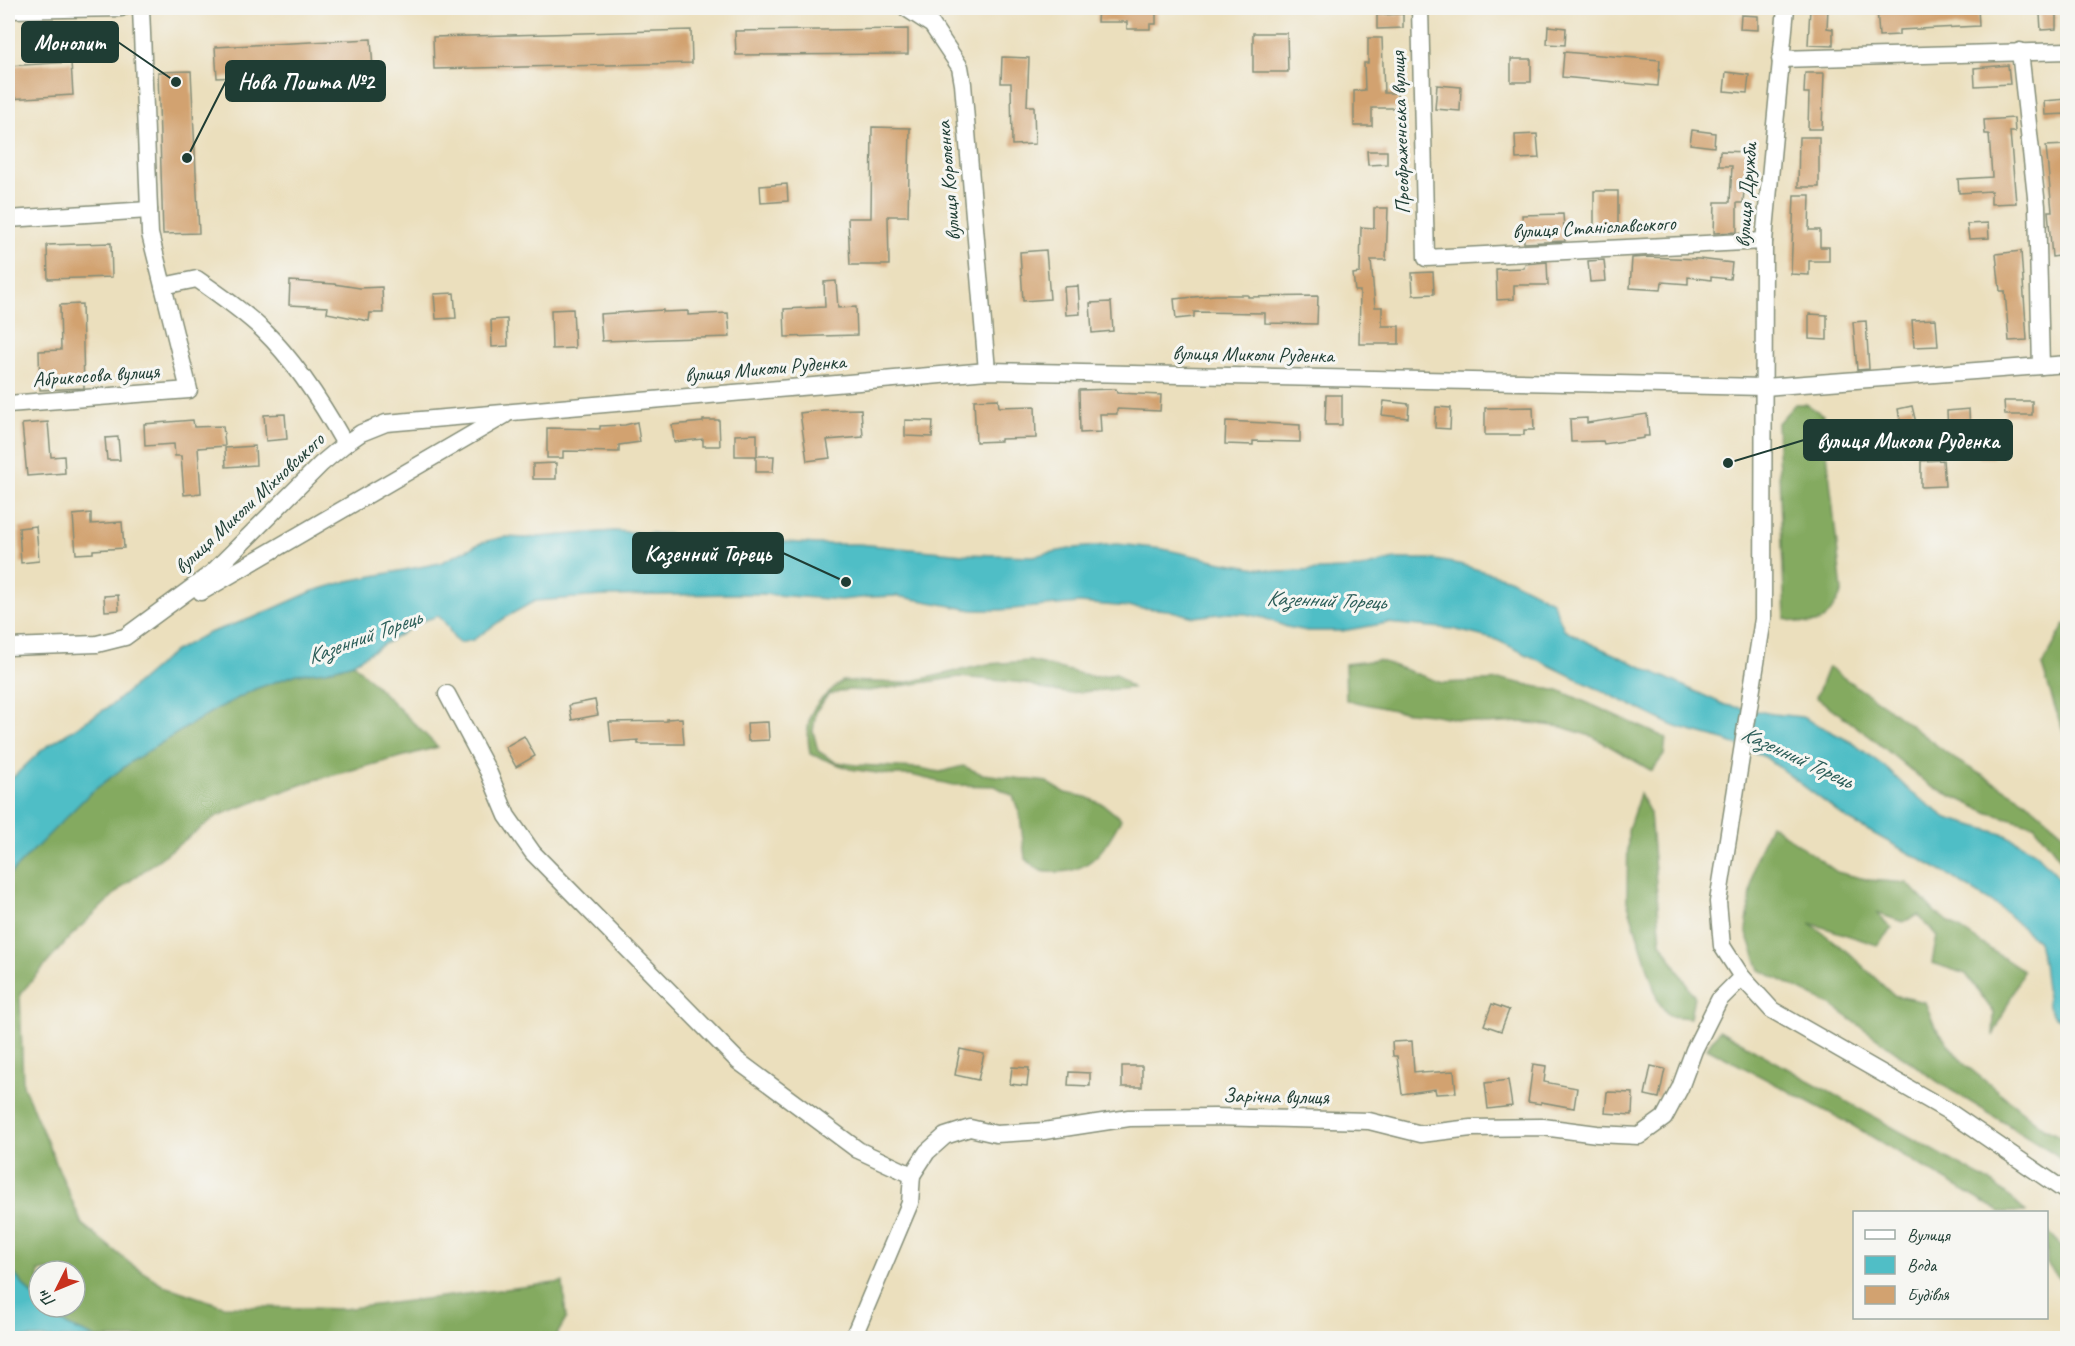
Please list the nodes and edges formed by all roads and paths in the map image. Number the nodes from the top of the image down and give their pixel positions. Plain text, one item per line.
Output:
1 (94, 8) edge
2 (121, 8) edge
3 (141, 8) edge
4 (906, 8) edge
5 (1420, 8) edge
6 (1786, 8) edge
7 (8, 10) edge
8 (2020, 51) junction
9 (2067, 51) edge
10 (1780, 59) junction
11 (149, 210) junction
12 (8, 219) edge
13 (1764, 241) junction
14 (1426, 258) joint
15 (163, 286) junction
16 (2067, 364) edge
17 (2041, 366) junction
18 (987, 371) junction
19 (1765, 387) junction
20 (8, 404) edge
21 (510, 412) junction
22 (345, 444) junction
23 (372, 493) joint
24 (125, 637) junction
25 (8, 646) edge
26 (447, 694) dead end
27 (1742, 977) junction
28 (912, 1175) junction
29 (2067, 1193) edge
30 (852, 1338) edge

1 - 2 street
1 - 7 street
3 - 11 street
4 - 18 street, вулиця Короленка
5 - 14 street, Преображенська вулиця
6 - 10 street, вулиця Дружби
8 - 9 street
8 - 10 street
8 - 17 street
10 - 13 street, вулиця Дружби
11 - 12 street
11 - 15 street
13 - 14 street, вулиця Станіславського
13 - 19 street, вулиця Дружби
15 - 20 street, Абрикосова вулиця
15 - 22 street
16 - 17 street, вулиця Миколи Руденка
17 - 19 street, вулиця Миколи Руденка
18 - 19 street, вулиця Миколи Руденка
18 - 21 street, вулиця Миколи Руденка
19 - 27 street, вулиця Дружби
21 - 22 street, вулиця Миколи Руденка
21 - 23 street, вулиця Миколи Руденка
22 - 24 street, вулиця Миколи Міхновського
23 - 24 street, вулиця Миколи Міхновського
24 - 25 street, вулиця Миколи Міхновського
26 - 28 street
27 - 28 street, Зарічна вулиця
27 - 29 street, вулиця Дружби
28 - 30 street, Зарічна вулиця

